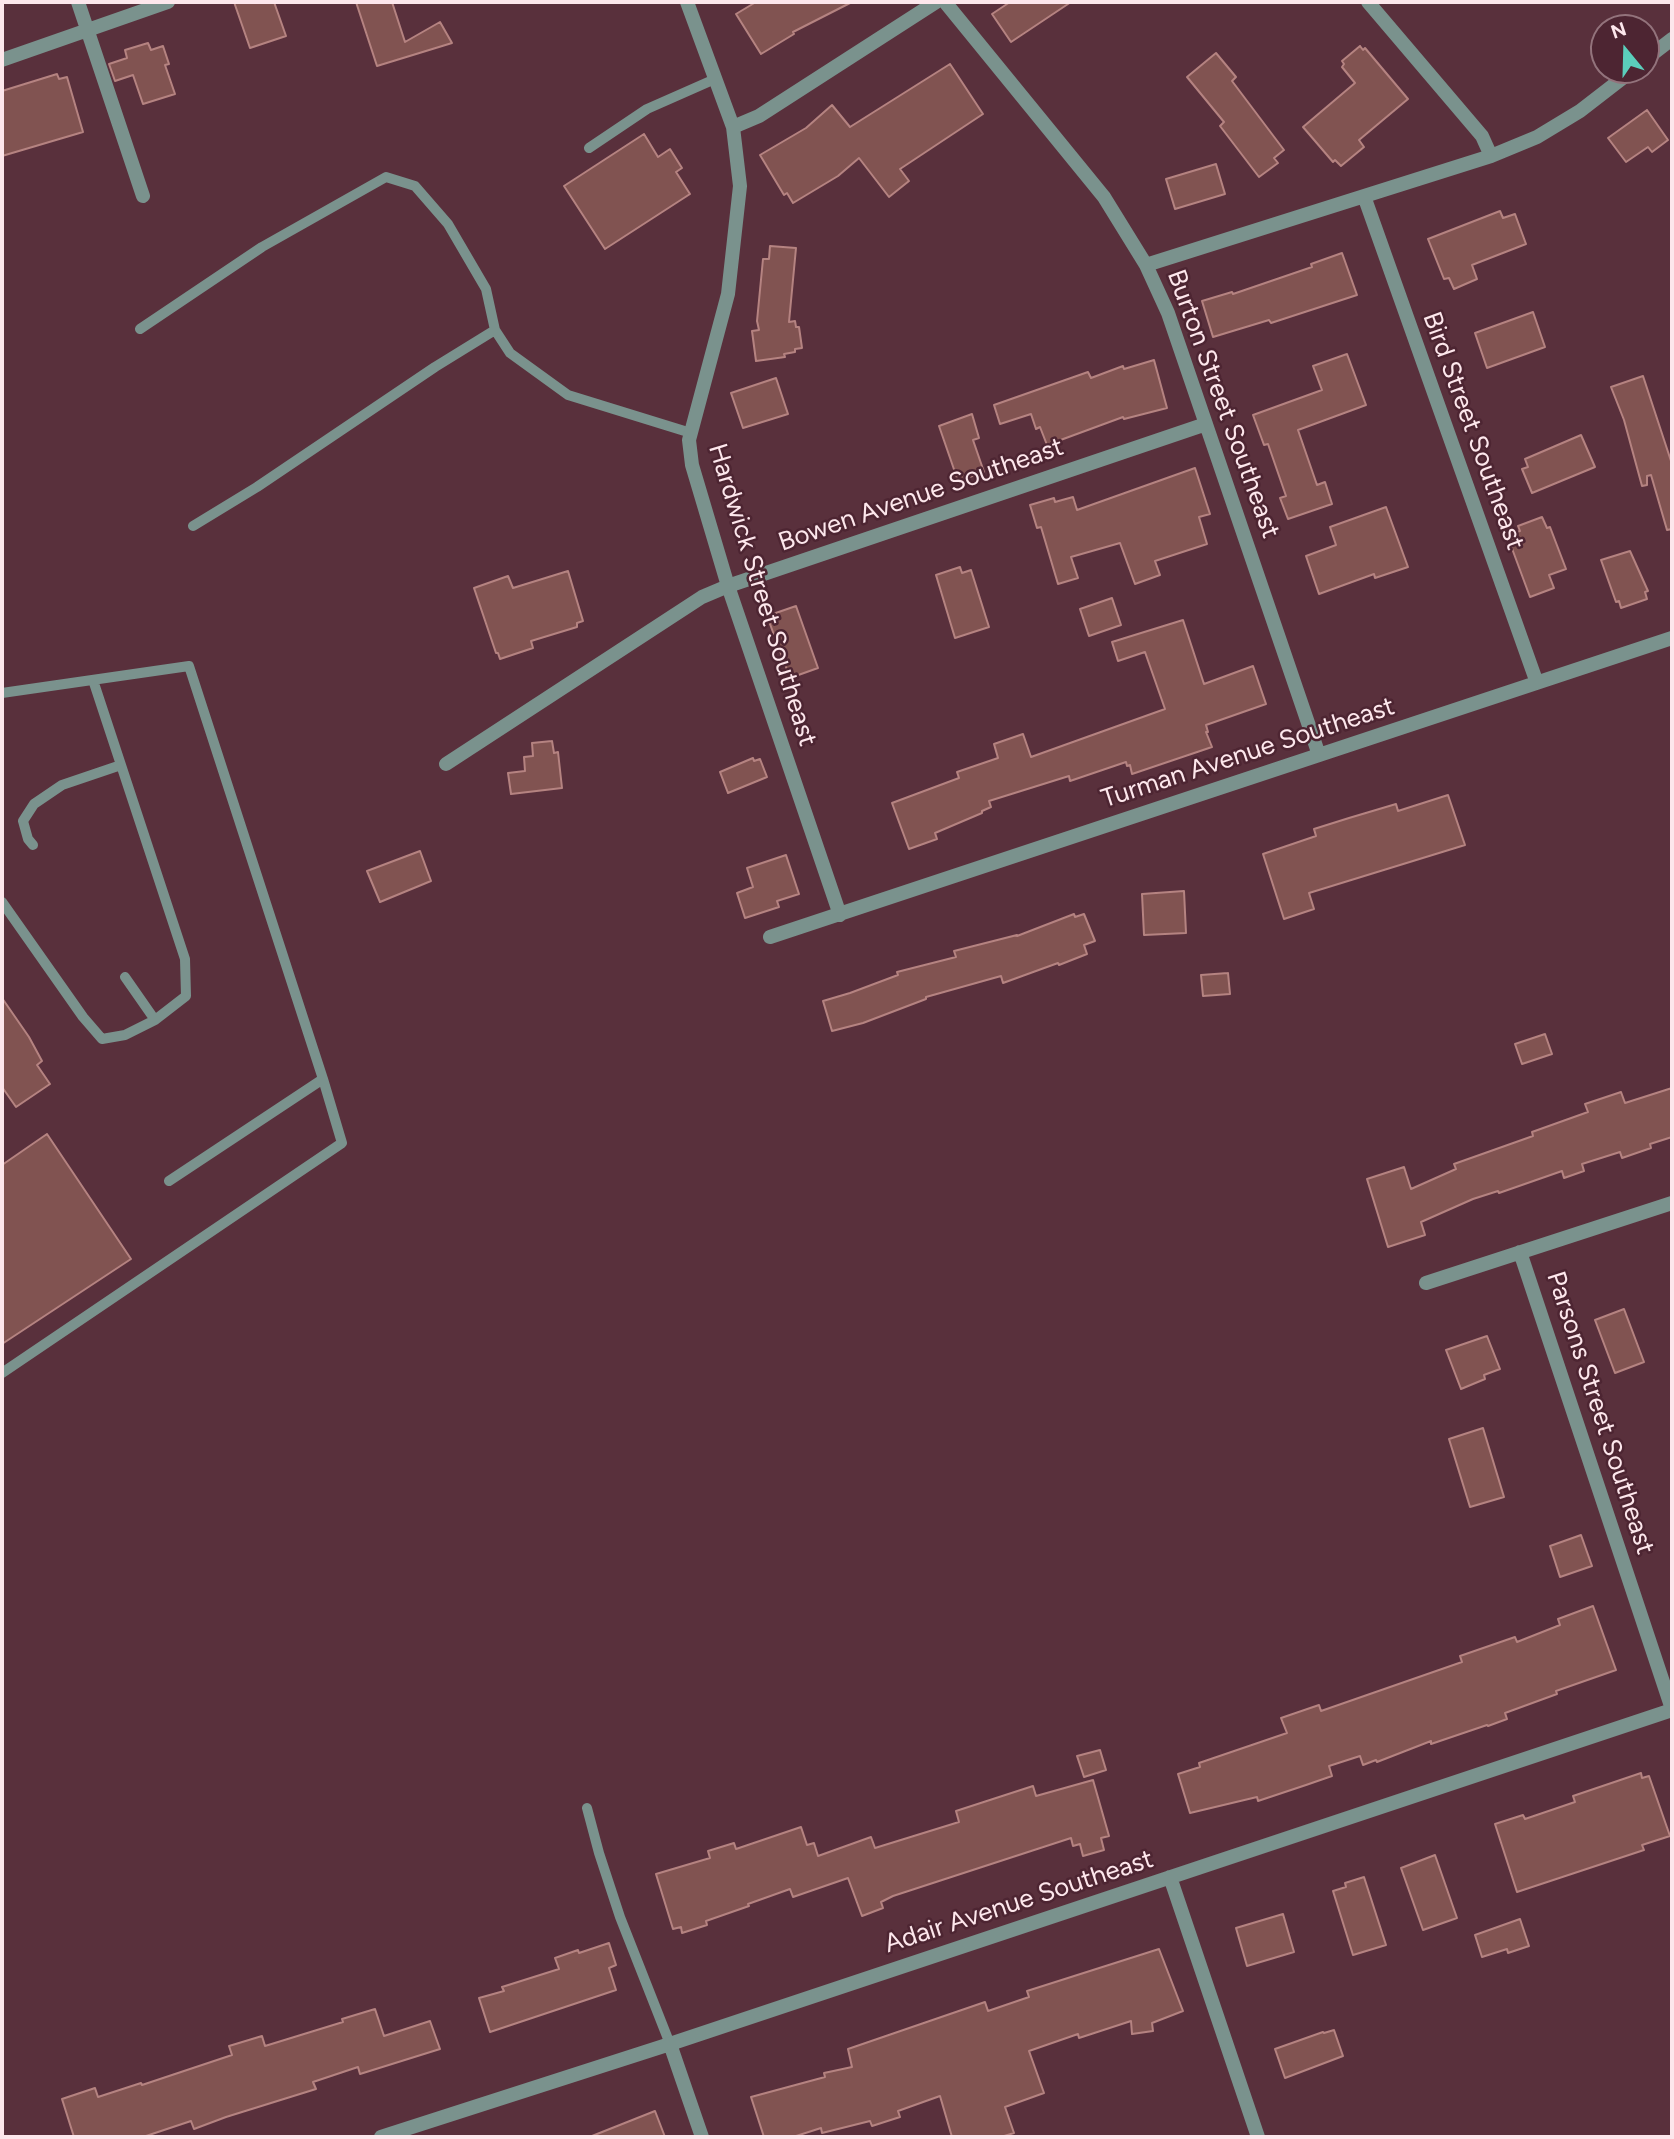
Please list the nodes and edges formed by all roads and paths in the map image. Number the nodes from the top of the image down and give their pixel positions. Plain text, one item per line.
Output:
1 (78, 2) edge
2 (169, 2) edge
3 (687, 2) edge
4 (936, 2) edge
5 (944, 2) edge
6 (1368, 2) edge
7 (88, 30) junction
8 (2, 60) edge
9 (715, 79) junction
10 (1614, 84) edge
11 (733, 127) junction
12 (589, 148) dead end
13 (1491, 156) junction
14 (143, 196) dead end
15 (1364, 196) junction
16 (1146, 265) junction
17 (140, 329) dead end
18 (495, 330) junction
19 (1206, 425) junction
20 (691, 433) junction
21 (193, 526) dead end
22 (728, 586) junction
23 (1672, 638) edge
24 (93, 680) junction
25 (1536, 683) junction
26 (2, 693) edge
27 (1319, 755) junction
28 (446, 764) dead end
29 (121, 765) junction
30 (33, 845) dead end
31 (2, 902) edge
32 (840, 915) junction
33 (770, 937) dead end
34 (125, 976) dead end
35 (155, 1020) junction
36 (323, 1079) junction
37 (169, 1181) dead end
38 (1672, 1203) edge
39 (1520, 1252) junction
40 (1426, 1283) dead end
41 (2, 1373) edge
42 (1672, 1710) edge
43 (587, 1808) dead end
44 (1170, 1877) junction
45 (670, 2044) junction
46 (381, 2137) edge
47 (702, 2137) edge
48 (1258, 2137) edge

1 - 7 street
2 - 7 street
3 - 9 street, Hardwick Street Southeast
4 - 11 street
5 - 16 street, Burton Street Southeast
6 - 13 street
7 - 8 street
7 - 14 street
9 - 11 street, Hardwick Street Southeast
9 - 12 lane
10 - 13 street
11 - 20 street, Hardwick Street Southeast
13 - 15 street
15 - 16 street
15 - 25 street, Bird Street Southeast
16 - 19 street, Burton Street Southeast
17 - 18 lane
18 - 20 lane
18 - 21 lane
19 - 22 street, Bowen Avenue Southeast
19 - 27 street, Burton Street Southeast
20 - 22 street, Hardwick Street Southeast
22 - 28 street, Bowen Avenue Southeast
22 - 32 street, Hardwick Street Southeast
23 - 25 street, Turman Avenue Southeast
24 - 26 lane
24 - 29 lane
24 - 36 lane
25 - 27 street, Turman Avenue Southeast
27 - 32 street, Turman Avenue Southeast
29 - 30 lane
29 - 35 lane
31 - 35 lane
32 - 33 street, Turman Avenue Southeast
34 - 35 lane
36 - 37 lane
36 - 41 lane
38 - 39 street
39 - 40 street
39 - 42 street, Parsons Street Southeast
42 - 44 street, Adair Avenue Southeast
43 - 45 lane
44 - 45 street, Adair Avenue Southeast
44 - 48 street
45 - 46 street, Adair Avenue Southeast
45 - 47 street

